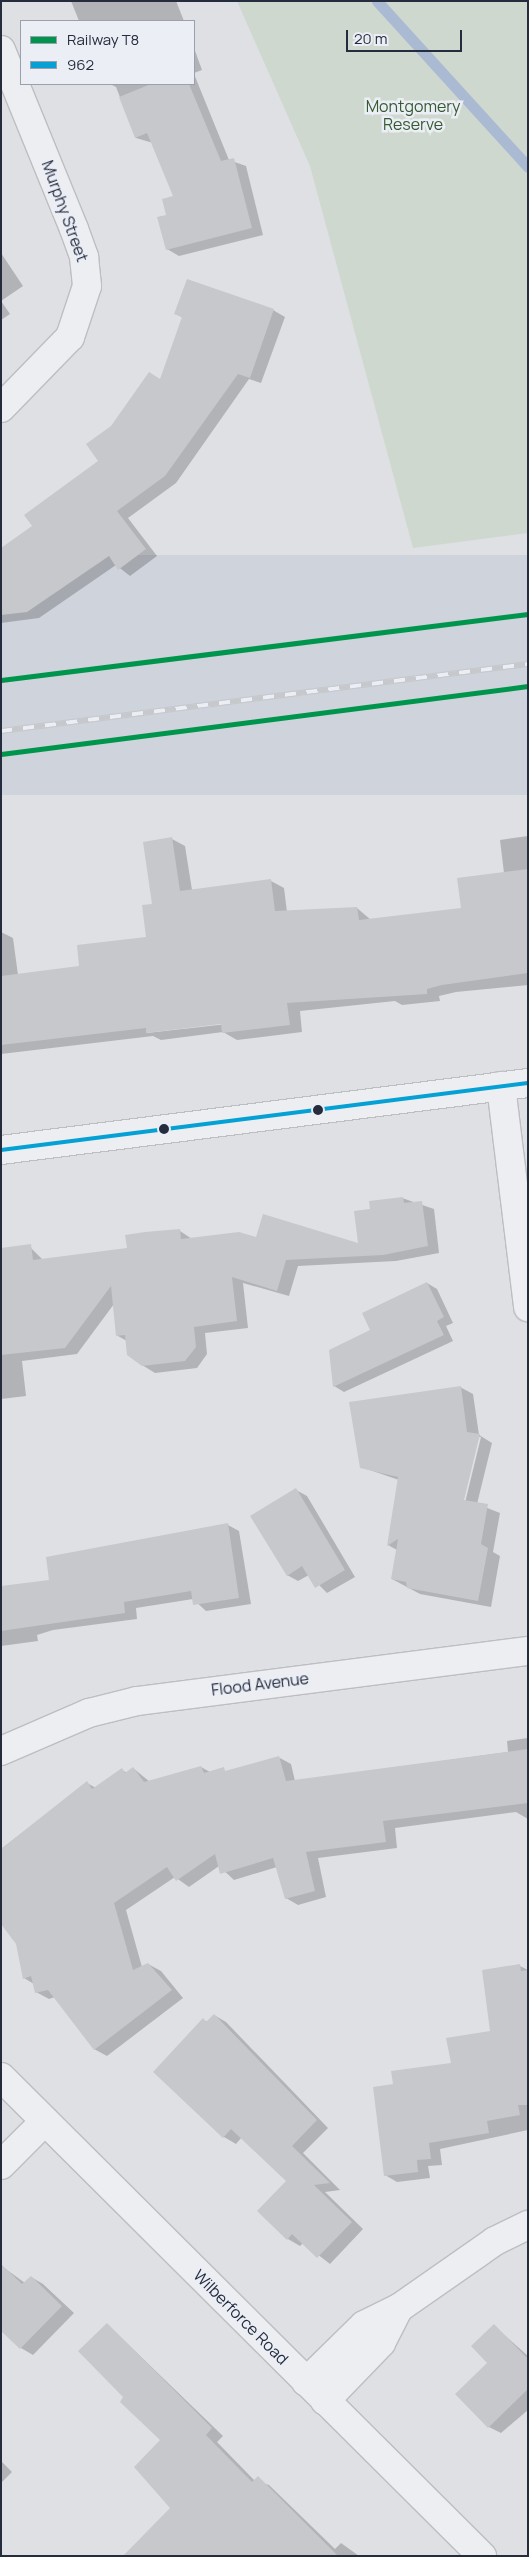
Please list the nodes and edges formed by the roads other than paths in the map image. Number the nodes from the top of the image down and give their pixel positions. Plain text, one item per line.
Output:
1 (1, 50) edge
2 (1, 408) edge
3 (528, 1083) edge
4 (501, 1086) junction
5 (1, 1150) edge
6 (528, 1307) edge
7 (528, 1651) edge
8 (1, 1751) edge
9 (1, 2077) edge
10 (45, 2121) junction
11 (1, 2166) edge
12 (528, 2225) edge
13 (399, 2308) junction
14 (306, 2382) junction
15 (325, 2401) junction
16 (480, 2555) edge

1 - 2 street, Murphy Street
3 - 4 street
4 - 5 street
4 - 6 street
7 - 8 street, Flood Avenue
9 - 10 street, Wilberforce Road
10 - 11 street
10 - 14 street, Wilberforce Road
12 - 13 street
13 - 14 street
13 - 15 street
14 - 15 street, Wilberforce Road
15 - 16 street, Wilberforce Road

